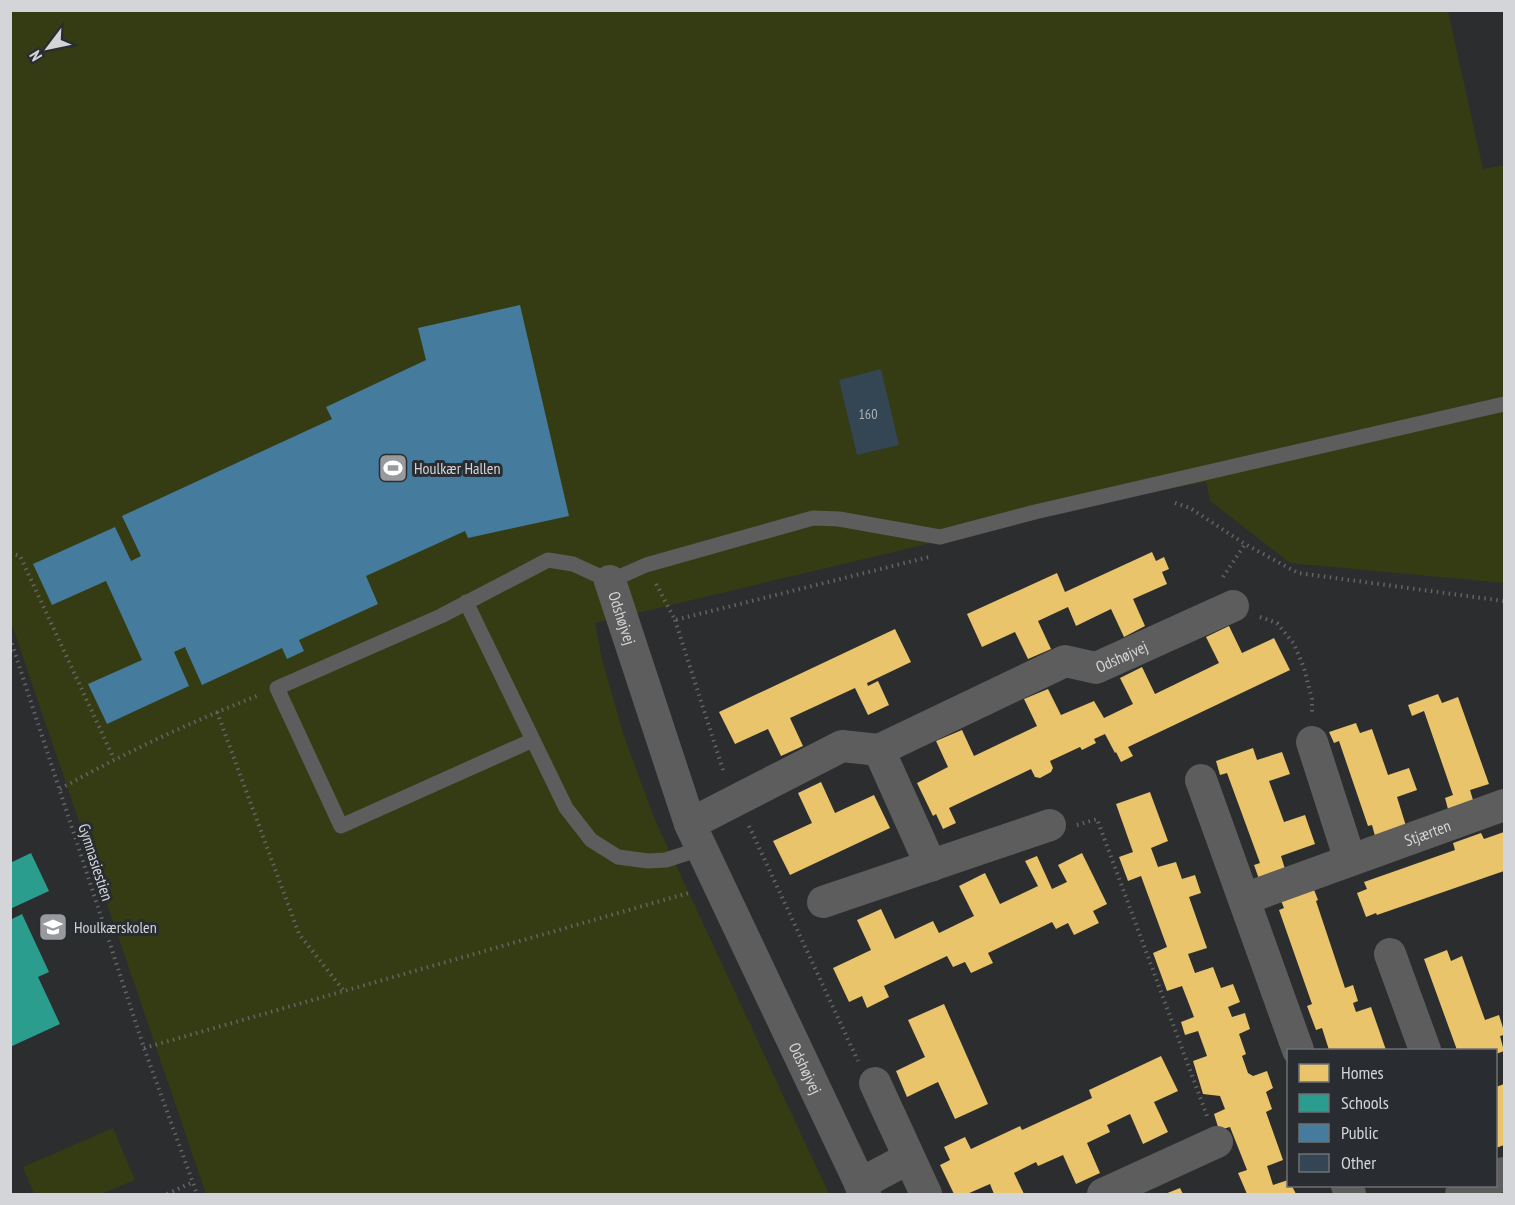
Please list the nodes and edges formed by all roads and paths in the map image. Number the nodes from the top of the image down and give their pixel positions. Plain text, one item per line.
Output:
1 (1504, 404) edge
2 (1172, 503) dead end
3 (1245, 544) junction
4 (10, 553) edge
5 (931, 557) dead end
6 (646, 565) junction
7 (610, 581) junction
8 (1504, 601) edge
9 (466, 602) junction
10 (1233, 606) junction
11 (675, 620) junction
12 (10, 638) edge
13 (277, 688) junction
14 (217, 712) junction
15 (533, 740) junction
16 (1312, 742) joint
17 (879, 750) junction
18 (114, 759) junction
19 (1201, 780) dead end
20 (60, 789) junction
21 (737, 800) junction
22 (1504, 805) edge
23 (1050, 825) joint
24 (695, 836) junction
25 (1350, 860) junction
26 (931, 866) junction
27 (718, 885) junction
28 (1244, 899) junction
29 (823, 902) dead end
30 (1390, 954) dead end
31 (344, 991) junction
32 (144, 1047) junction
33 (1298, 1049) edge
34 (1425, 1049) edge
35 (875, 1083) joint
36 (1217, 1142) joint
37 (909, 1158) junction
38 (193, 1182) junction
39 (1475, 1187) edge
40 (862, 1189) edge
41 (167, 1194) edge
42 (197, 1194) edge
43 (926, 1194) edge
44 (1103, 1194) edge
45 (1461, 1194) edge

1 - 6 lane, Odshøjvej
2 - 3 path
3 - 8 path
3 - 10 path
4 - 18 path
5 - 11 path
6 - 7 lane, Odshøjvej
6 - 11 path
7 - 9 lane
7 - 24 street, Odshøjvej
9 - 13 lane
9 - 15 lane
10 - 16 path
10 - 17 street, Odshøjvej
11 - 21 path
12 - 20 path, Gymnasiestien
13 - 14 path
13 - 15 lane
14 - 18 path
14 - 31 path
15 - 24 lane
16 - 25 street
17 - 21 street
17 - 26 street
18 - 20 path
19 - 28 street
20 - 32 path, Gymnasiestien
21 - 24 street
21 - 35 path
22 - 25 street, Stjærten
23 - 26 street
23 - 36 path
24 - 27 street, Odshøjvej
25 - 28 street, Stjærten
26 - 29 street
27 - 31 path
27 - 40 street, Odshøjvej
28 - 33 street
30 - 34 street
31 - 32 path
32 - 38 path, Gymnasiestien
35 - 37 street
36 - 44 street
37 - 40 street, Odshøjvej
37 - 43 street
38 - 41 path
38 - 42 path, Gymnasiestien
39 - 45 street

